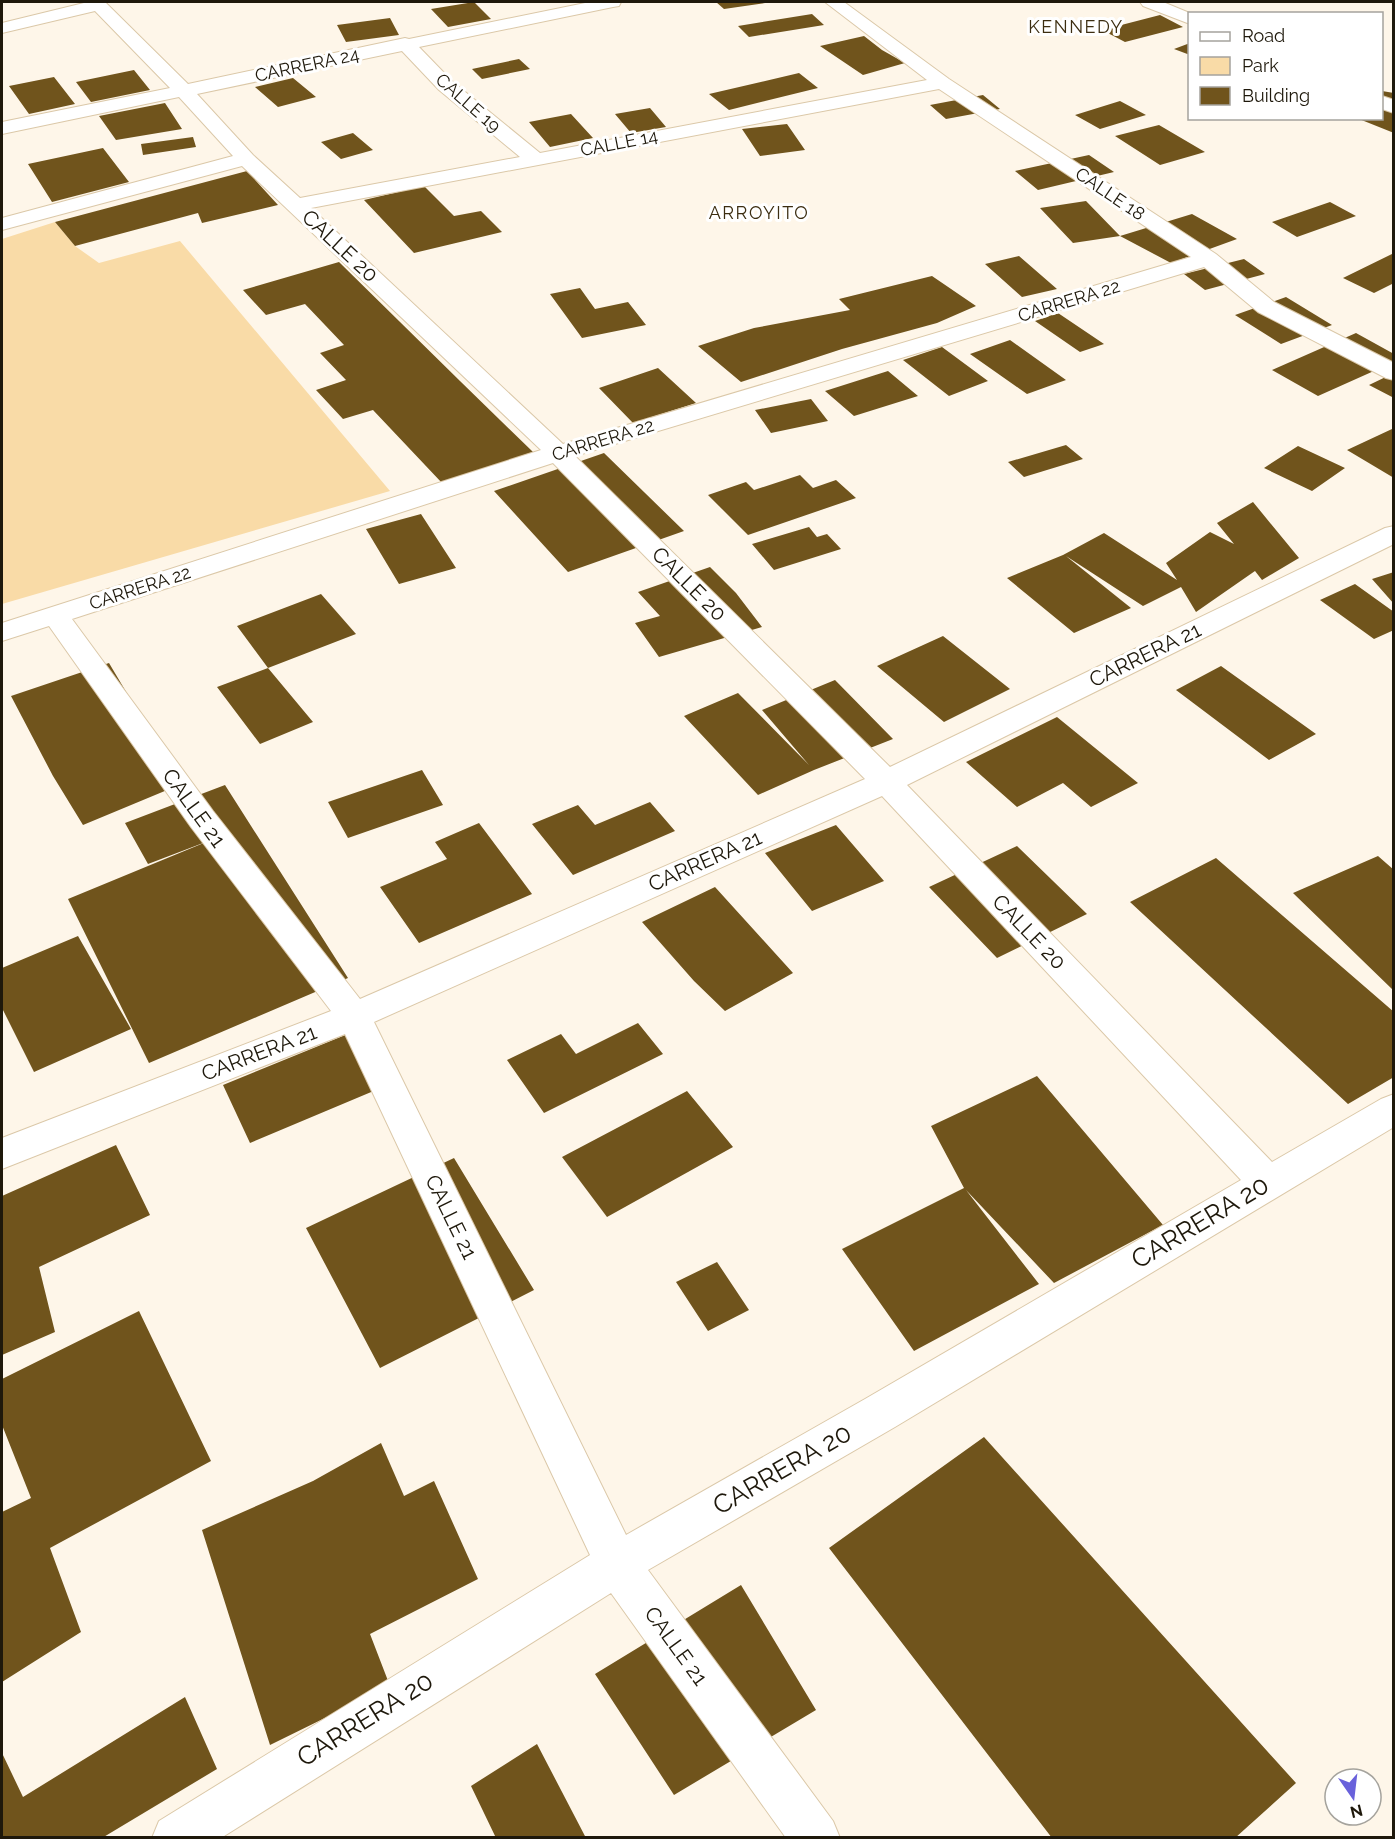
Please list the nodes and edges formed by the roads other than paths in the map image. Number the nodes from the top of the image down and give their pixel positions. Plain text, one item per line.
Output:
1 (613, 2) edge
2 (834, 2) edge
3 (1149, 2) edge
4 (97, 3) edge
5 (1188, 18) edge
6 (2, 28) edge
7 (405, 43) junction
8 (942, 82) junction
9 (184, 91) junction
10 (2, 128) edge
11 (246, 159) junction
12 (535, 159) junction
13 (296, 205) junction
14 (2, 224) edge
15 (1208, 259) junction
16 (1394, 373) edge
17 (558, 453) junction
18 (1394, 534) edge
19 (56, 616) junction
20 (2, 632) edge
21 (886, 782) junction
22 (354, 1016) junction
23 (1394, 1108) edge
24 (2, 1154) edge
25 (1267, 1182) junction
26 (617, 1564) junction
27 (176, 1838) edge
28 (816, 1838) edge

1 - 7 street, CARRERA 24
2 - 8 street, CALLE 18
3 - 5 street
4 - 6 street
4 - 9 street, CALLE 20
7 - 9 street, CARRERA 24
7 - 12 street, CALLE 19
8 - 12 street, CALLE 14
8 - 15 street, CALLE 18
9 - 10 street, CARRERA 24
9 - 11 street, CALLE 20
11 - 13 street, CALLE 20
11 - 14 street
12 - 13 street, CALLE 14
13 - 17 street, CALLE 20
15 - 16 street, CALLE 18
15 - 17 street, CARRERA 22
17 - 19 street, CARRERA 22
17 - 21 street, CALLE 20
18 - 21 street, CARRERA 21
19 - 20 street, CARRERA 22
19 - 22 street, CALLE 21
21 - 22 street, CARRERA 21
21 - 25 street, CALLE 20
22 - 24 street, CARRERA 21
22 - 26 street, CALLE 21
23 - 25 street, CARRERA 20
25 - 26 street, CARRERA 20
26 - 27 street, CARRERA 20
26 - 28 street, CALLE 21

